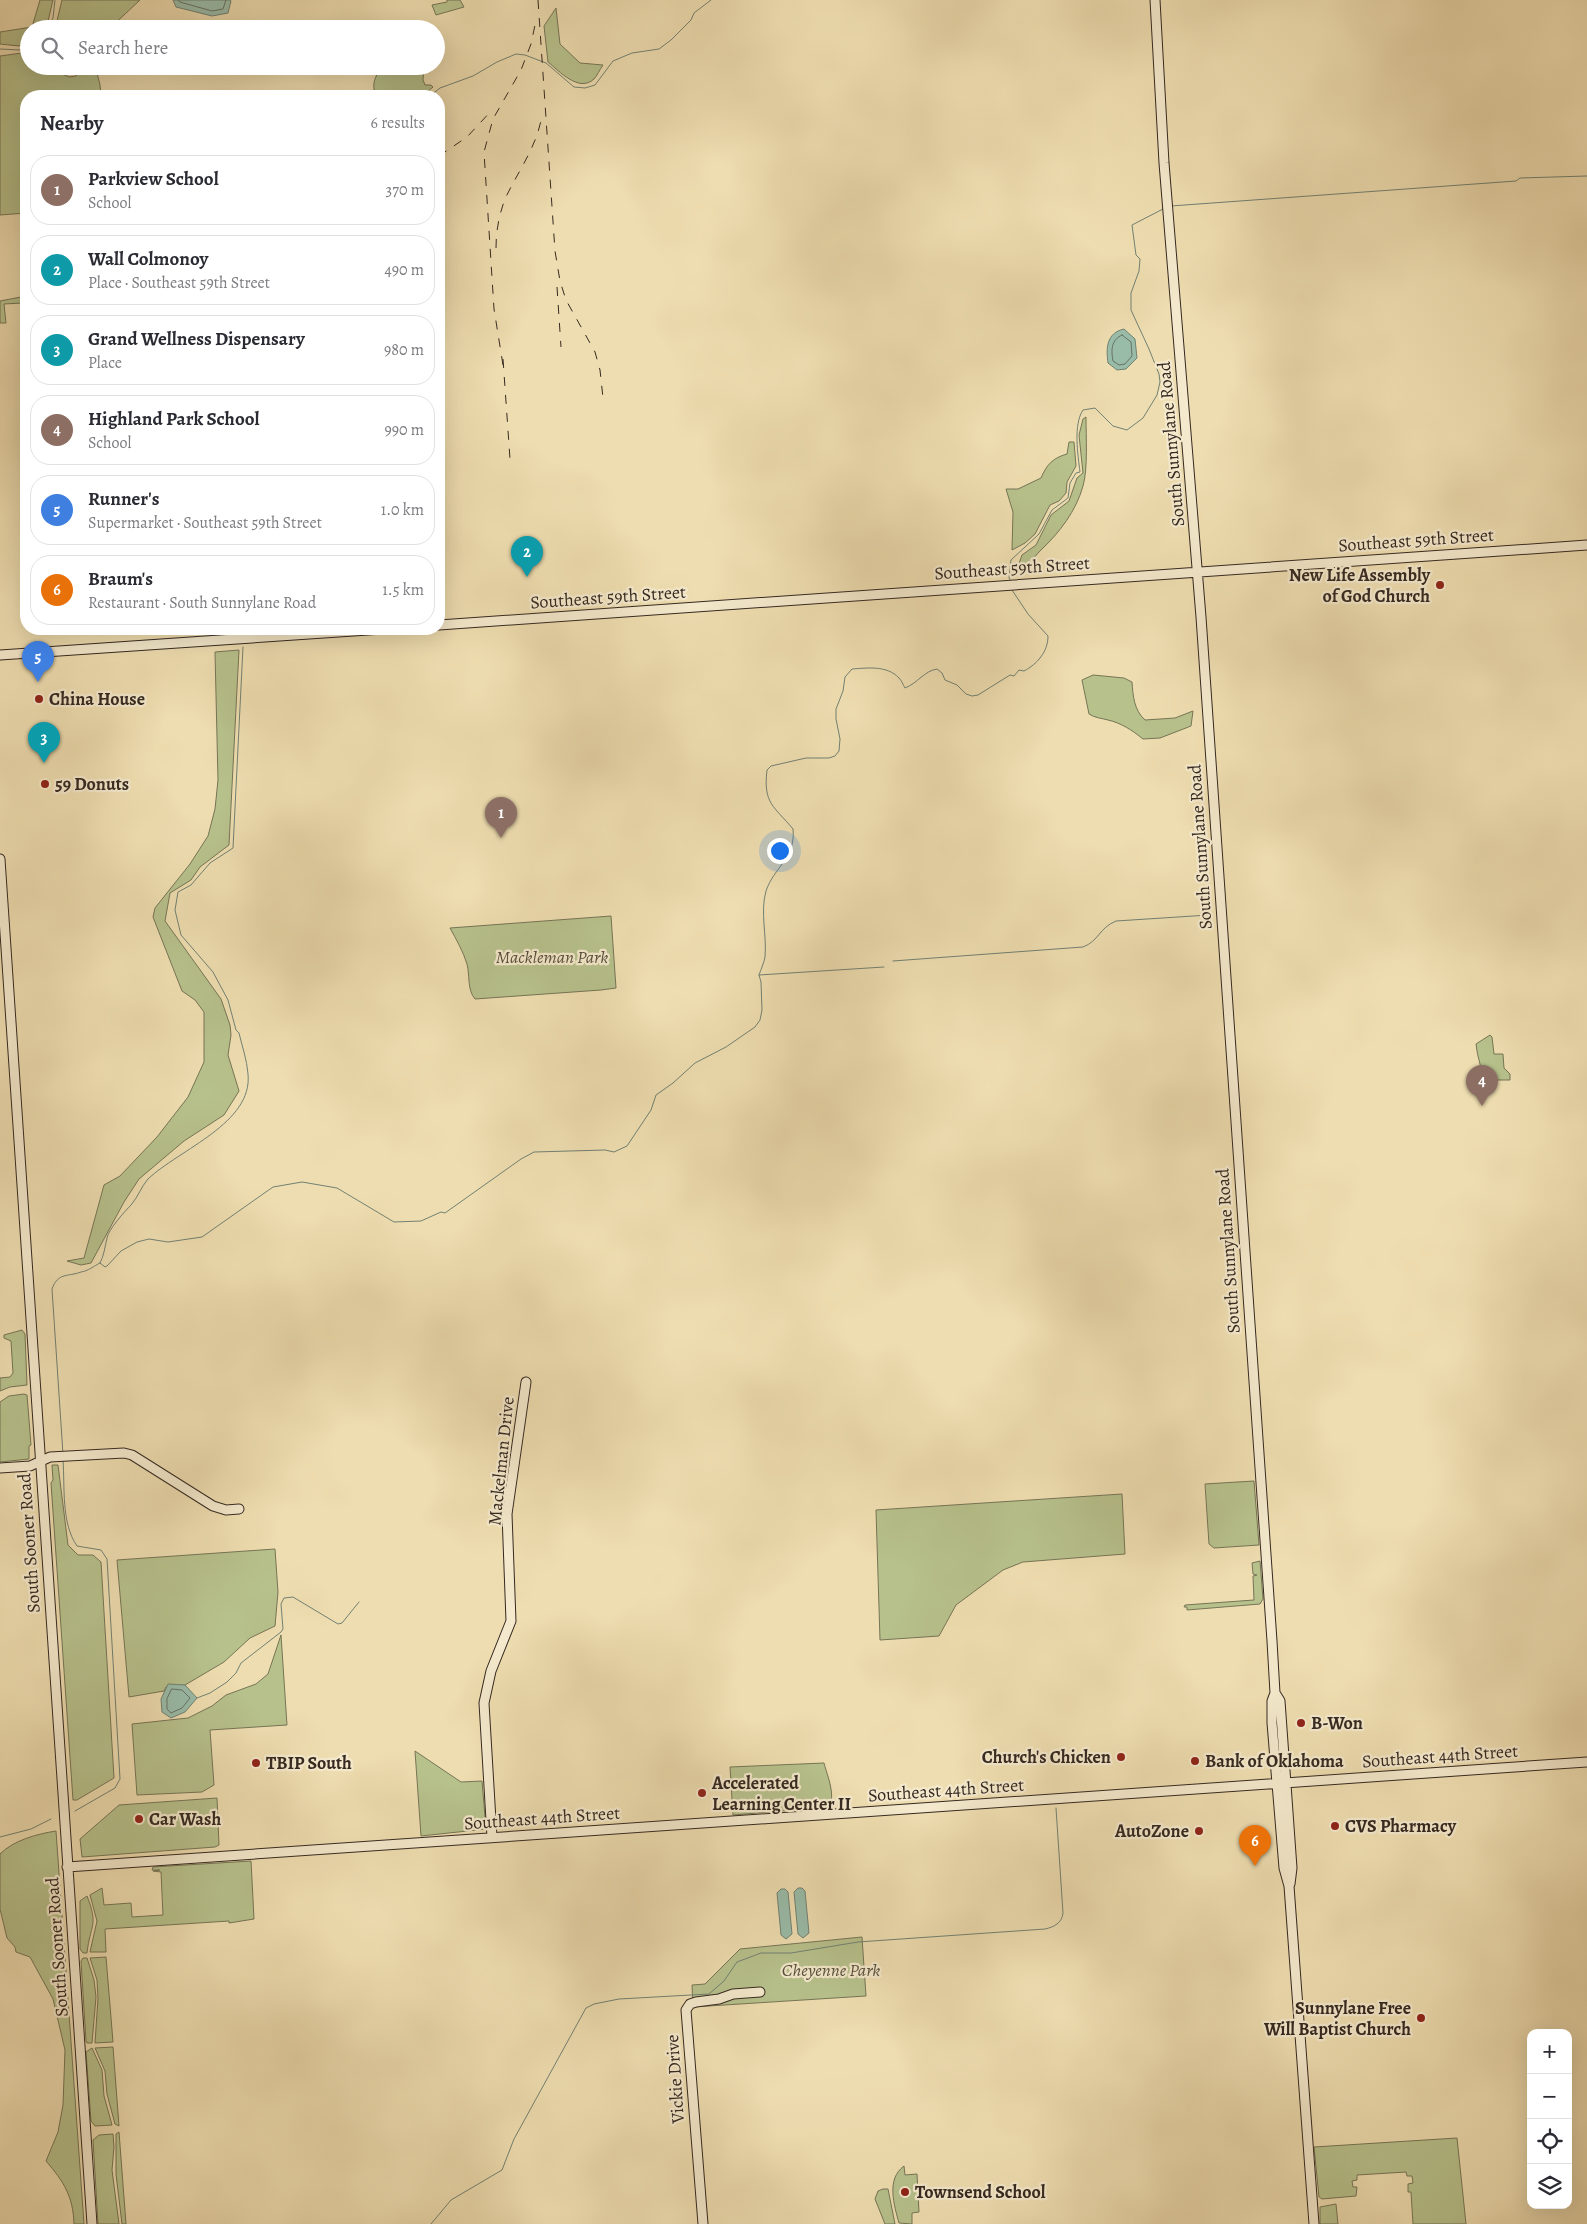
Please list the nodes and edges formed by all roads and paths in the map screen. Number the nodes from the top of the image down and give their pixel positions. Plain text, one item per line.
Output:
1 (1155, 0) edge
2 (1587, 545) edge
3 (1197, 571) junction
4 (445, 625) edge
5 (295, 635) edge
6 (0, 655) edge
7 (0, 859) edge
8 (526, 1382) dead end
9 (40, 1461) junction
10 (0, 1468) edge
11 (239, 1509) dead end
12 (1275, 1693) junction
13 (1587, 1762) edge
14 (1286, 1782) junction
15 (1276, 1783) junction
16 (492, 1837) junction
17 (67, 1867) junction
18 (1289, 1886) junction
19 (760, 1992) dead end
20 (92, 2224) edge
21 (703, 2224) edge
22 (1314, 2224) edge

1 - 3 main road, South Sunnylane Road
2 - 3 main road, Southeast 59th Street
3 - 4 main road, Southeast 59th Street
3 - 12 main road, South Sunnylane Road
5 - 6 main road
7 - 9 main road, South Sooner Road
8 - 16 main road, Mackelman Drive
9 - 10 main road
9 - 11 main road
9 - 17 main road, South Sooner Road
12 - 14 main road, South Sunnylane Road
12 - 15 main road, South Sunnylane Road
13 - 14 main road, Southeast 44th Street
14 - 15 main road, Southeast 44th Street
14 - 18 main road, South Sunnylane Road
15 - 16 main road, Southeast 44th Street
15 - 18 main road, South Sunnylane Road
16 - 17 main road, Southeast 44th Street
17 - 20 main road, South Sooner Road
18 - 22 main road, South Sunnylane Road
19 - 21 main road, Vickie Drive

